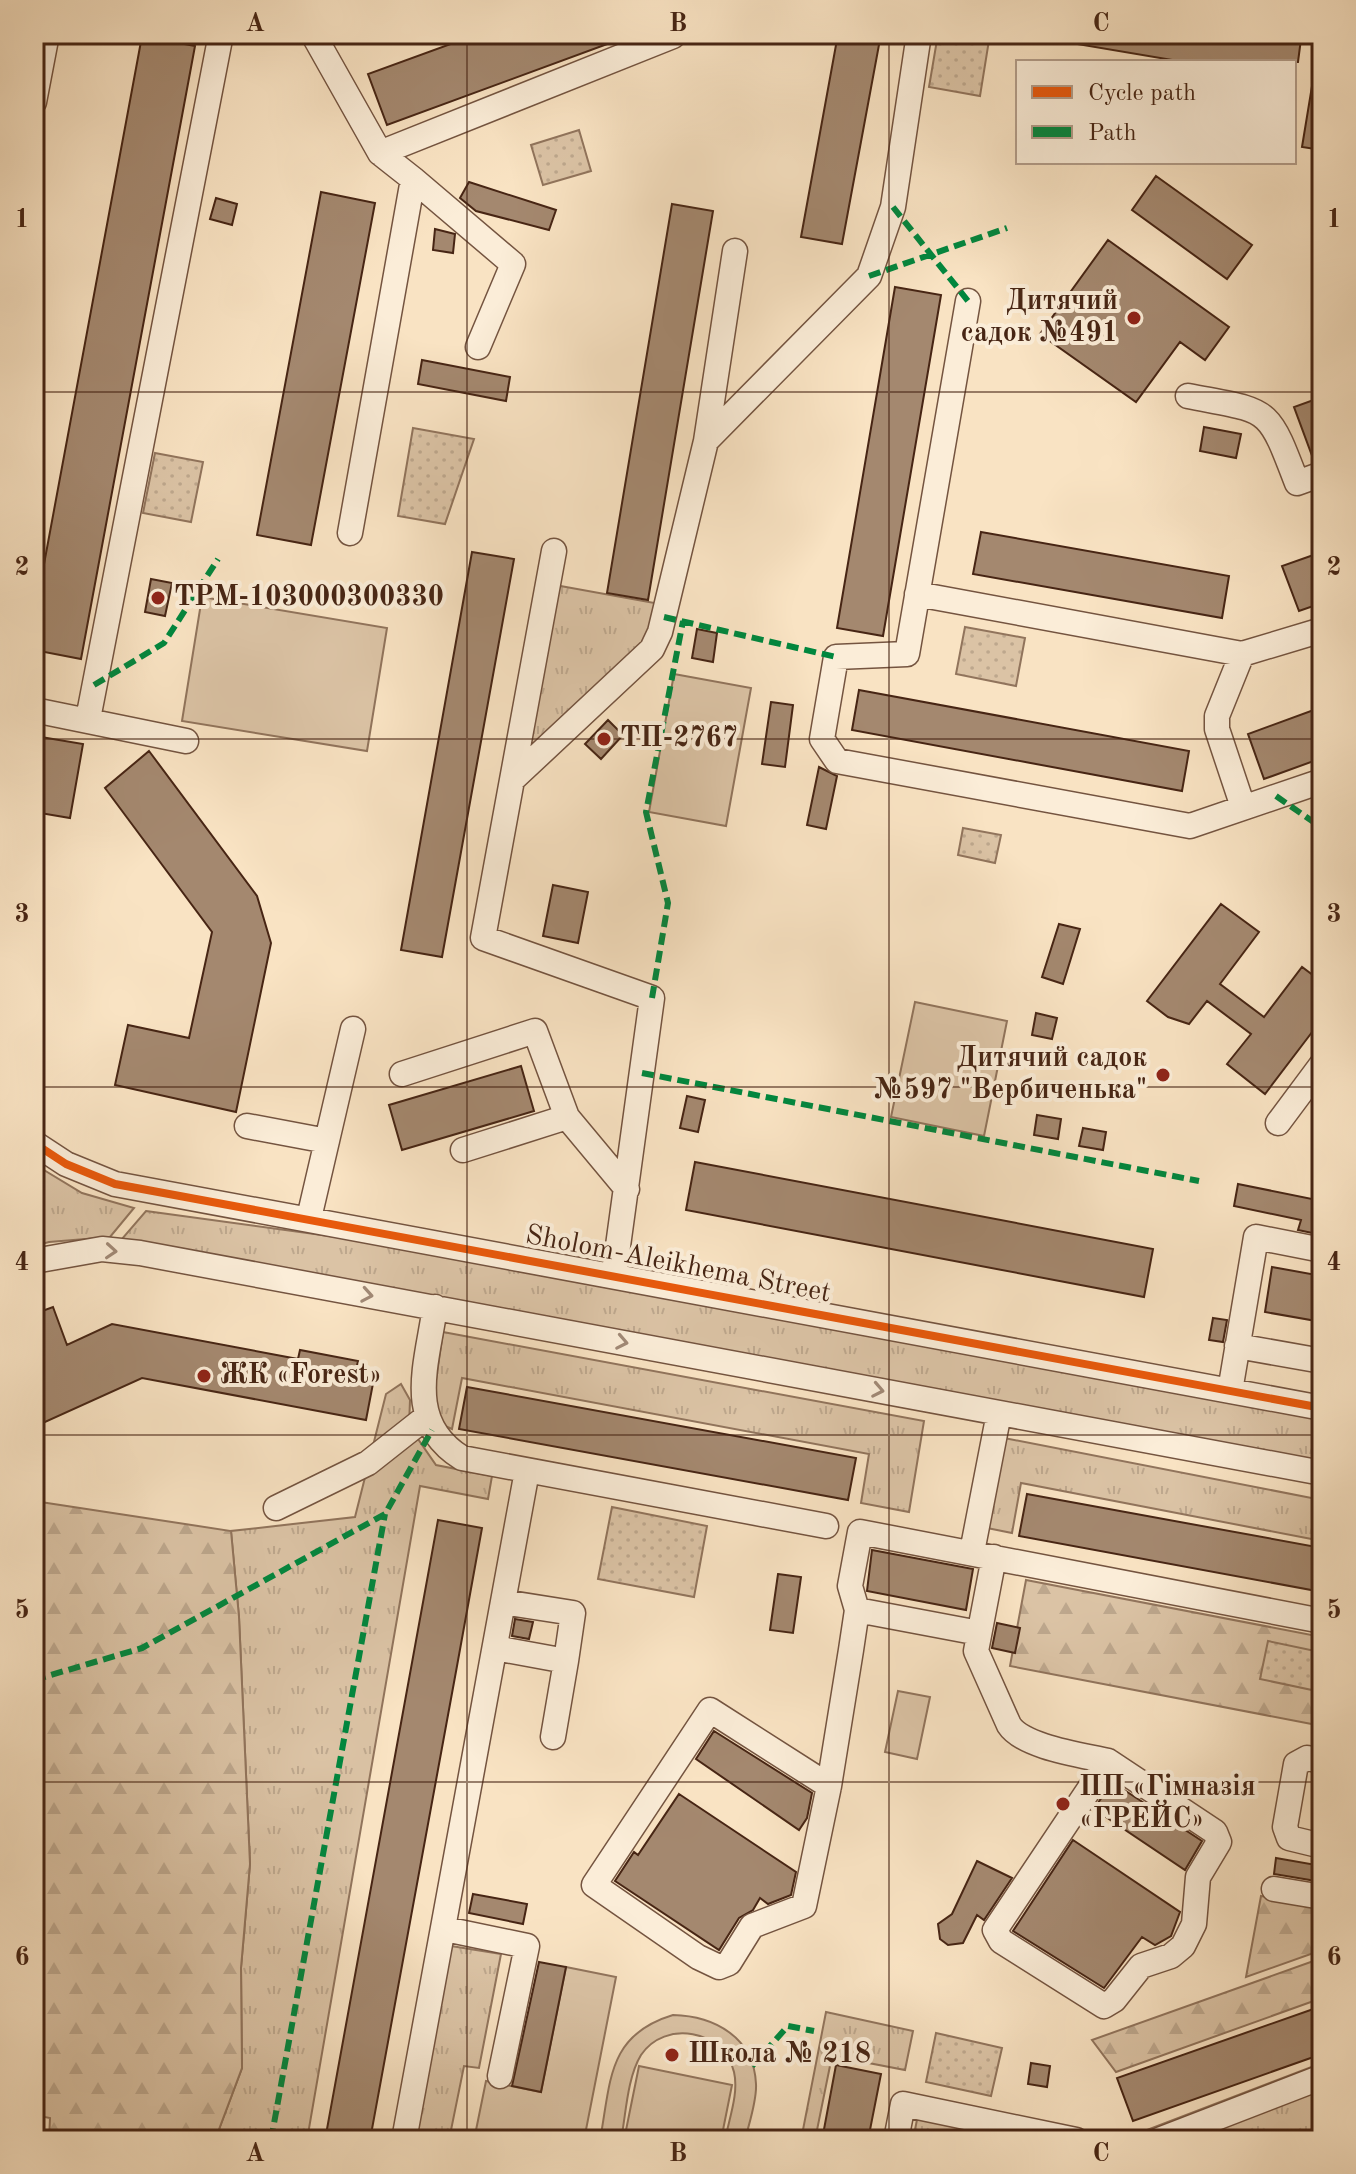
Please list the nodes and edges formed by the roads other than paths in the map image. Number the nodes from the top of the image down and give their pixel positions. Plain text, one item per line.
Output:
1 (47, 34) edge
2 (221, 34) edge
3 (313, 34) edge
4 (919, 34) edge
5 (673, 36) dead end
6 (34, 102) edge
7 (380, 153) junction
8 (413, 179) junction
9 (735, 251) dead end
10 (968, 301) dead end
11 (478, 347) dead end
12 (1188, 396) dead end
13 (706, 441) junction
14 (1322, 474) edge
15 (350, 533) dead end
16 (554, 551) dead end
17 (917, 594) junction
18 (1322, 630) edge
19 (1242, 654) junction
20 (34, 710) edge
21 (88, 719) junction
22 (186, 741) dead end
23 (512, 780) junction
24 (1322, 781) edge
25 (1243, 807) junction
26 (353, 1029) dead end
27 (1322, 1064) edge
28 (402, 1074) dead end
29 (567, 1117) junction
30 (1278, 1123) dead end
31 (247, 1126) dead end
32 (327, 1141) junction
33 (34, 1143) edge
34 (463, 1150) dead end
35 (627, 1189) junction
36 (309, 1218) junction
37 (1322, 1250) edge
38 (34, 1261) edge
39 (614, 1275) junction
40 (435, 1307) junction
41 (1237, 1346) junction
42 (1322, 1361) edge
43 (1230, 1391) junction
44 (1322, 1408) edge
45 (999, 1413) junction
46 (425, 1418) junction
47 (527, 1471) junction
48 (1322, 1473) edge
49 (276, 1508) dead end
50 (826, 1526) dead end
51 (983, 1555) junction
52 (503, 1602) junction
53 (857, 1610) junction
54 (1322, 1621) edge
55 (979, 1633) junction
56 (495, 1648) junction
57 (566, 1661) junction
58 (553, 1737) dead end
59 (1108, 1761) junction
60 (1322, 1761) edge
61 (829, 1786) junction
62 (1322, 1846) edge
63 (1274, 1889) dead end
64 (1322, 1897) edge
65 (445, 1929) junction
66 (500, 2076) dead end
67 (1322, 2077) edge
68 (404, 2140) edge
69 (896, 2140) edge
70 (1076, 2140) edge
71 (1159, 2140) edge

1 - 6 street
2 - 21 street
3 - 7 street
4 - 13 street
5 - 7 street
7 - 8 street
8 - 11 street
8 - 15 street
9 - 13 street
10 - 17 street
12 - 14 street
13 - 23 street
16 - 23 street
17 - 19 street
17 - 25 street
18 - 19 street
19 - 25 street
20 - 21 street
21 - 22 street
23 - 35 street
24 - 25 street
26 - 32 street
27 - 30 street
28 - 29 street
29 - 34 street
29 - 35 street
31 - 32 street
32 - 36 street
33 - 36 street, Sholom-Aleikhema Street
35 - 39 street
36 - 39 street, Sholom-Aleikhema Street
37 - 41 street
38 -> 40 street
39 - 43 street, Sholom-Aleikhema Street
40 -> 45 street
40 - 46 street
41 - 42 street
41 - 43 street
43 - 44 street, Sholom-Aleikhema Street
45 - 48 street
45 - 51 street
46 - 47 street
46 - 49 street
47 - 50 street
47 - 52 street
51 - 53 street
51 - 54 street
51 - 55 street
52 - 56 street
52 - 57 street
53 - 55 street
53 - 61 street
55 - 59 street
56 - 57 street
56 - 65 street
57 - 58 street
59 - 59 street
60 - 62 street
61 - 61 street
63 - 64 street
65 - 66 street
65 - 68 street
67 - 71 street
69 - 70 street

